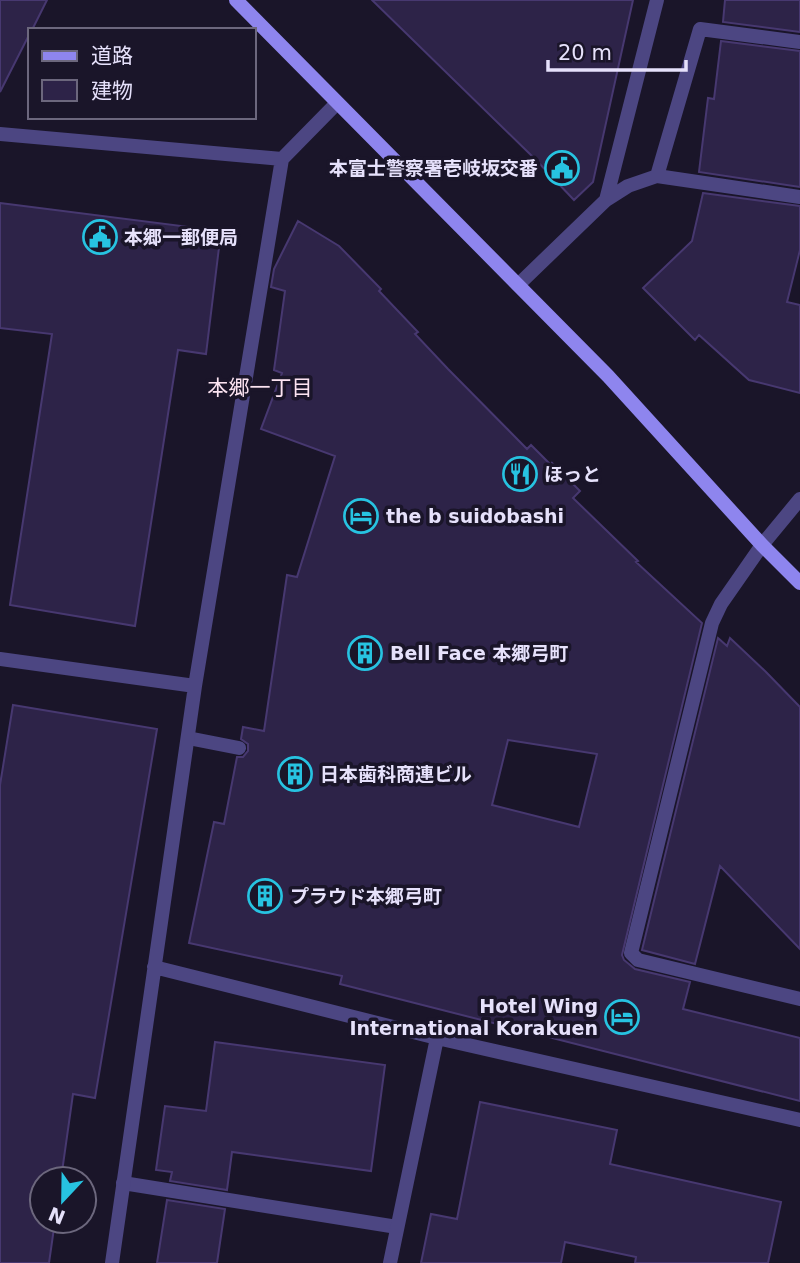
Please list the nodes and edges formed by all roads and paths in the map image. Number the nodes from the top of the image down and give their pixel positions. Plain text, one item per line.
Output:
1 (236, 0) edge
2 (657, 0) edge
3 (800, 42) edge
4 (337, 103) junction
5 (0, 134) edge
6 (282, 159) junction
7 (657, 176) junction
8 (800, 197) edge
9 (606, 200) junction
10 (518, 285) junction
11 (800, 499) edge
12 (762, 545) junction
13 (800, 583) edge
14 (0, 659) edge
15 (195, 686) junction
16 (188, 738) junction
17 (239, 748) dead end
18 (154, 967) junction
19 (800, 999) edge
20 (437, 1038) junction
21 (800, 1121) edge
22 (123, 1184) junction
23 (397, 1227) junction
24 (112, 1263) edge
25 (390, 1263) edge

1 - 4 street
2 - 9 street
3 - 7 street
4 - 6 street
4 - 10 street
5 - 6 street
6 - 15 street
7 - 8 street
7 - 9 street
9 - 10 street
10 - 12 street
11 - 12 street
12 - 13 street
12 - 19 street
14 - 15 street
15 - 16 street
16 - 17 street
16 - 18 street
18 - 20 street
18 - 22 street
20 - 21 street
20 - 23 street
22 - 23 street
22 - 24 street
23 - 25 street

